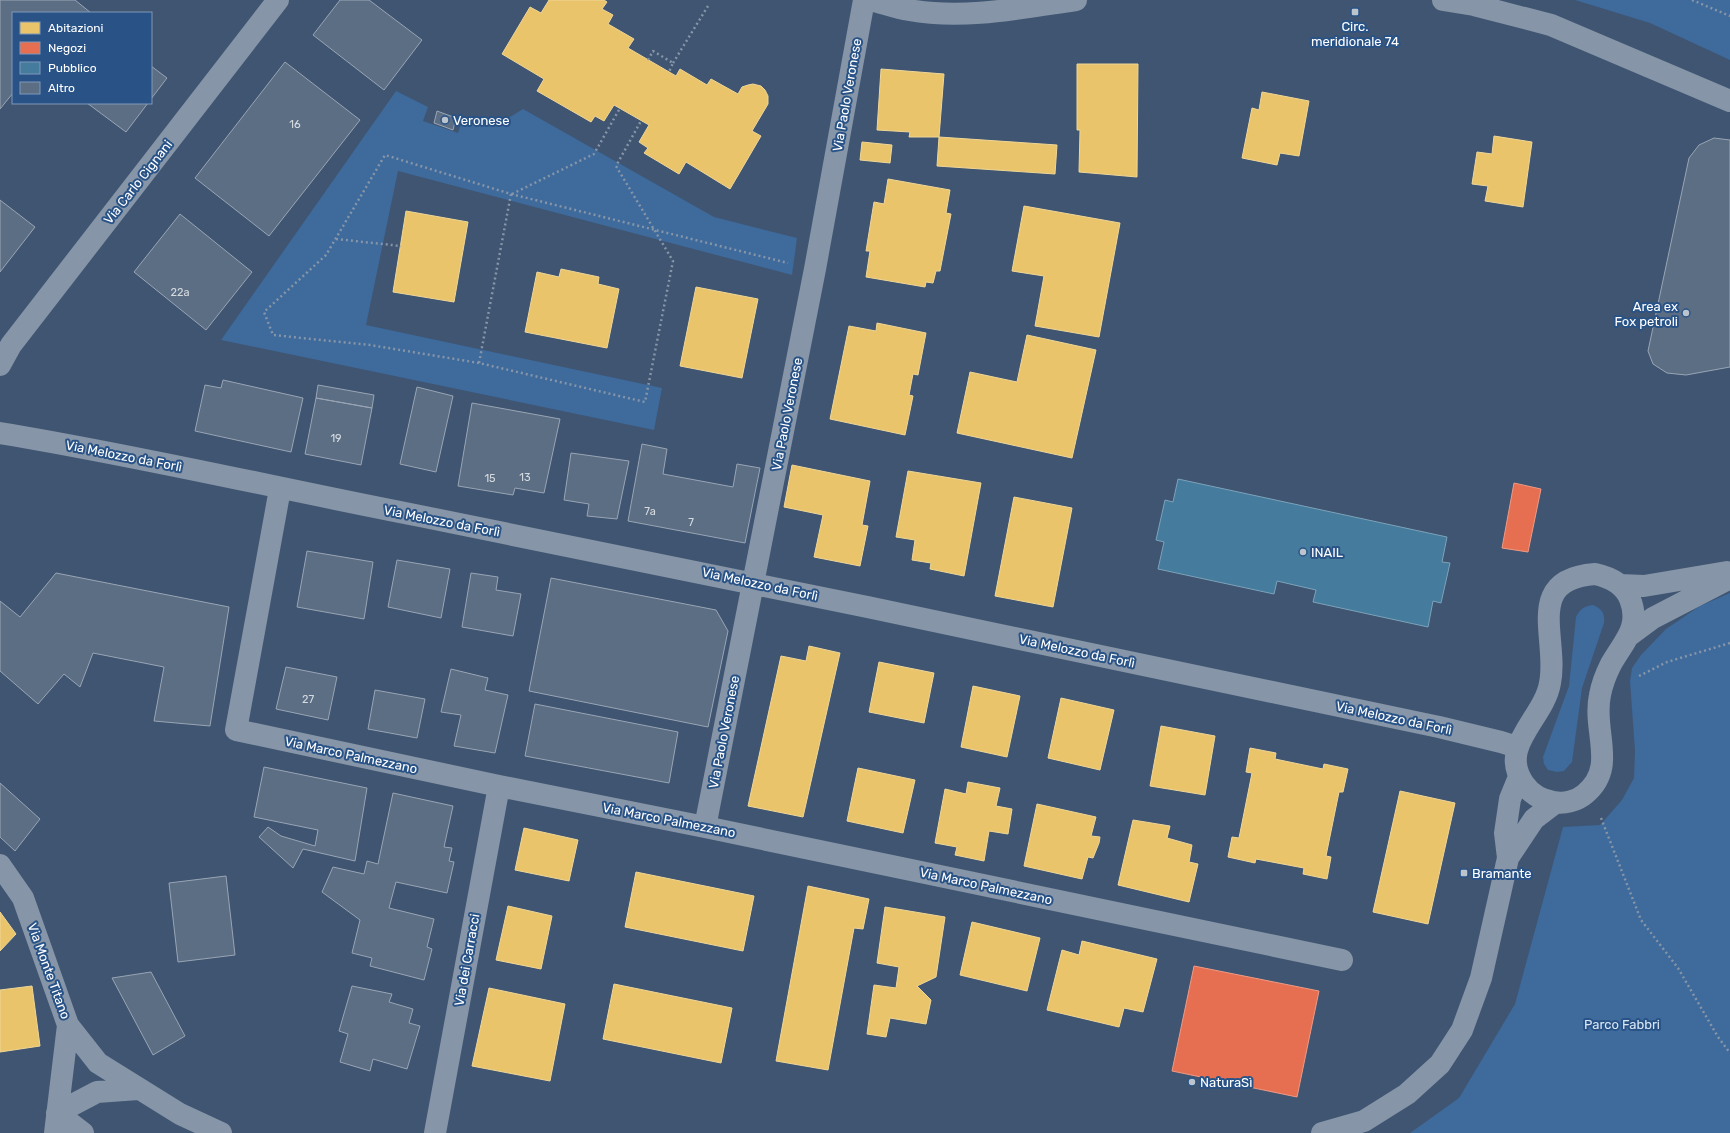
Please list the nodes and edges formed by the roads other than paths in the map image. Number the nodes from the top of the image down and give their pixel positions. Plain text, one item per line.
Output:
1 (278, 0) edge
2 (864, 0) edge
3 (870, 0) edge
4 (1076, 0) edge
5 (1443, 0) edge
6 (1730, 102) edge
7 (0, 365) edge
8 (0, 433) edge
9 (280, 489) junction
10 (1730, 572) edge
11 (1730, 578) edge
12 (754, 583) junction
13 (1620, 585) junction
14 (1630, 635) junction
15 (1517, 747) junction
16 (1519, 777) junction
17 (499, 786) junction
18 (1555, 803) junction
19 (705, 827) junction
20 (1508, 858) junction
21 (0, 865) edge
22 (1342, 960) dead end
23 (68, 1025) junction
24 (138, 1089) junction
25 (56, 1123) edge
26 (83, 1133) edge
27 (221, 1133) edge
28 (227, 1133) edge
29 (435, 1133) edge
30 (1322, 1133) edge

1 - 7 street, Via Carlo Cignani
2 - 12 street, Via Paolo Veronese
3 - 4 street
5 - 6 street
8 - 9 street, Via Melozzo da Forlì
9 - 12 street, Via Melozzo da Forlì
9 - 17 street, Via Marco Palmezzano
10 - 13 street
11 - 14 street
12 - 15 street, Via Melozzo da Forlì
12 - 19 street, Via Paolo Veronese
13 - 14 street
13 - 15 street
14 - 18 street
15 - 16 street
16 - 18 street
16 - 20 street
17 - 19 street, Via Marco Palmezzano
17 - 29 street, Via dei Carracci
18 - 20 street
19 - 22 street, Via Marco Palmezzano
20 - 30 street
21 - 23 street, Via Monte Titano
23 - 24 street
23 - 25 street, Via Monte Titano
24 - 25 street
24 - 27 street
25 - 26 street
27 - 28 street

